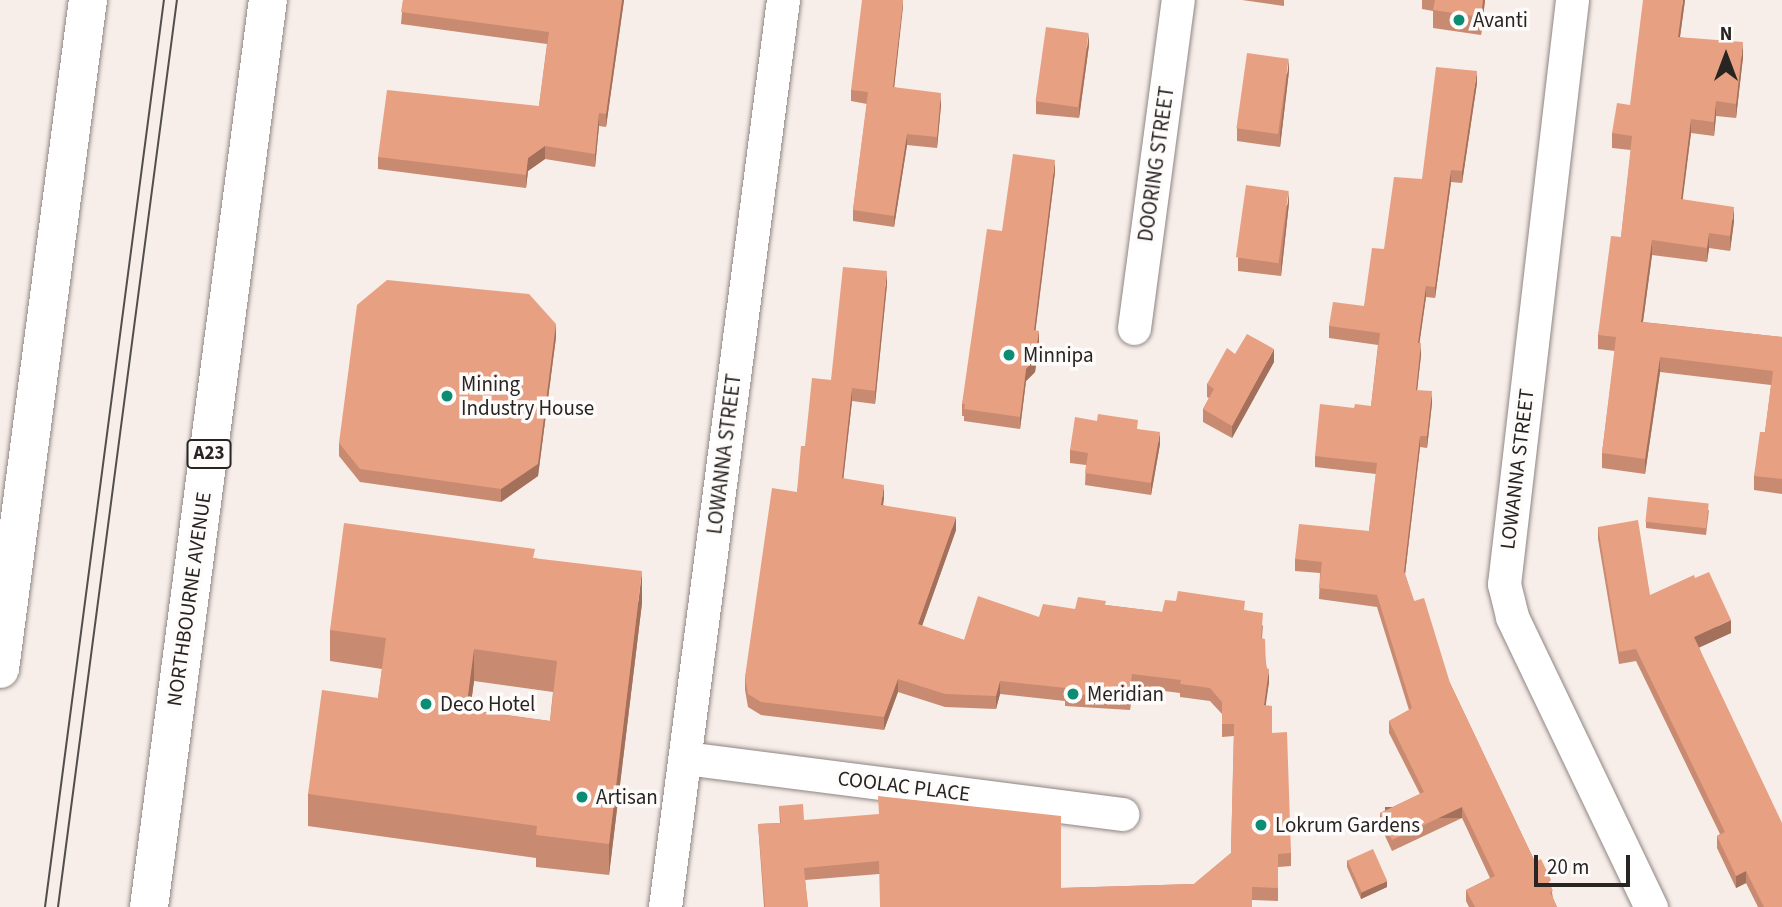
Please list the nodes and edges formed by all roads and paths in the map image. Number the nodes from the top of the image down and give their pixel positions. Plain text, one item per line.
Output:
1 (88, 0) edge
2 (268, 0) edge
3 (783, 0) edge
4 (1178, 0) edge
5 (1572, 0) edge
6 (1134, 328) dead end
7 (0, 669) edge
8 (685, 758) junction
9 (1122, 814) dead end
10 (149, 907) edge
11 (665, 907) edge
12 (1651, 907) edge

1 - 7 highway
2 - 10 highway, NORTHBOURNE AVENUE / A23
3 - 8 street, LOWANNA STREET
4 - 6 street, DOORING STREET
5 - 12 street, LOWANNA STREET
8 - 9 street, COOLAC PLACE
8 - 11 street, LOWANNA STREET

